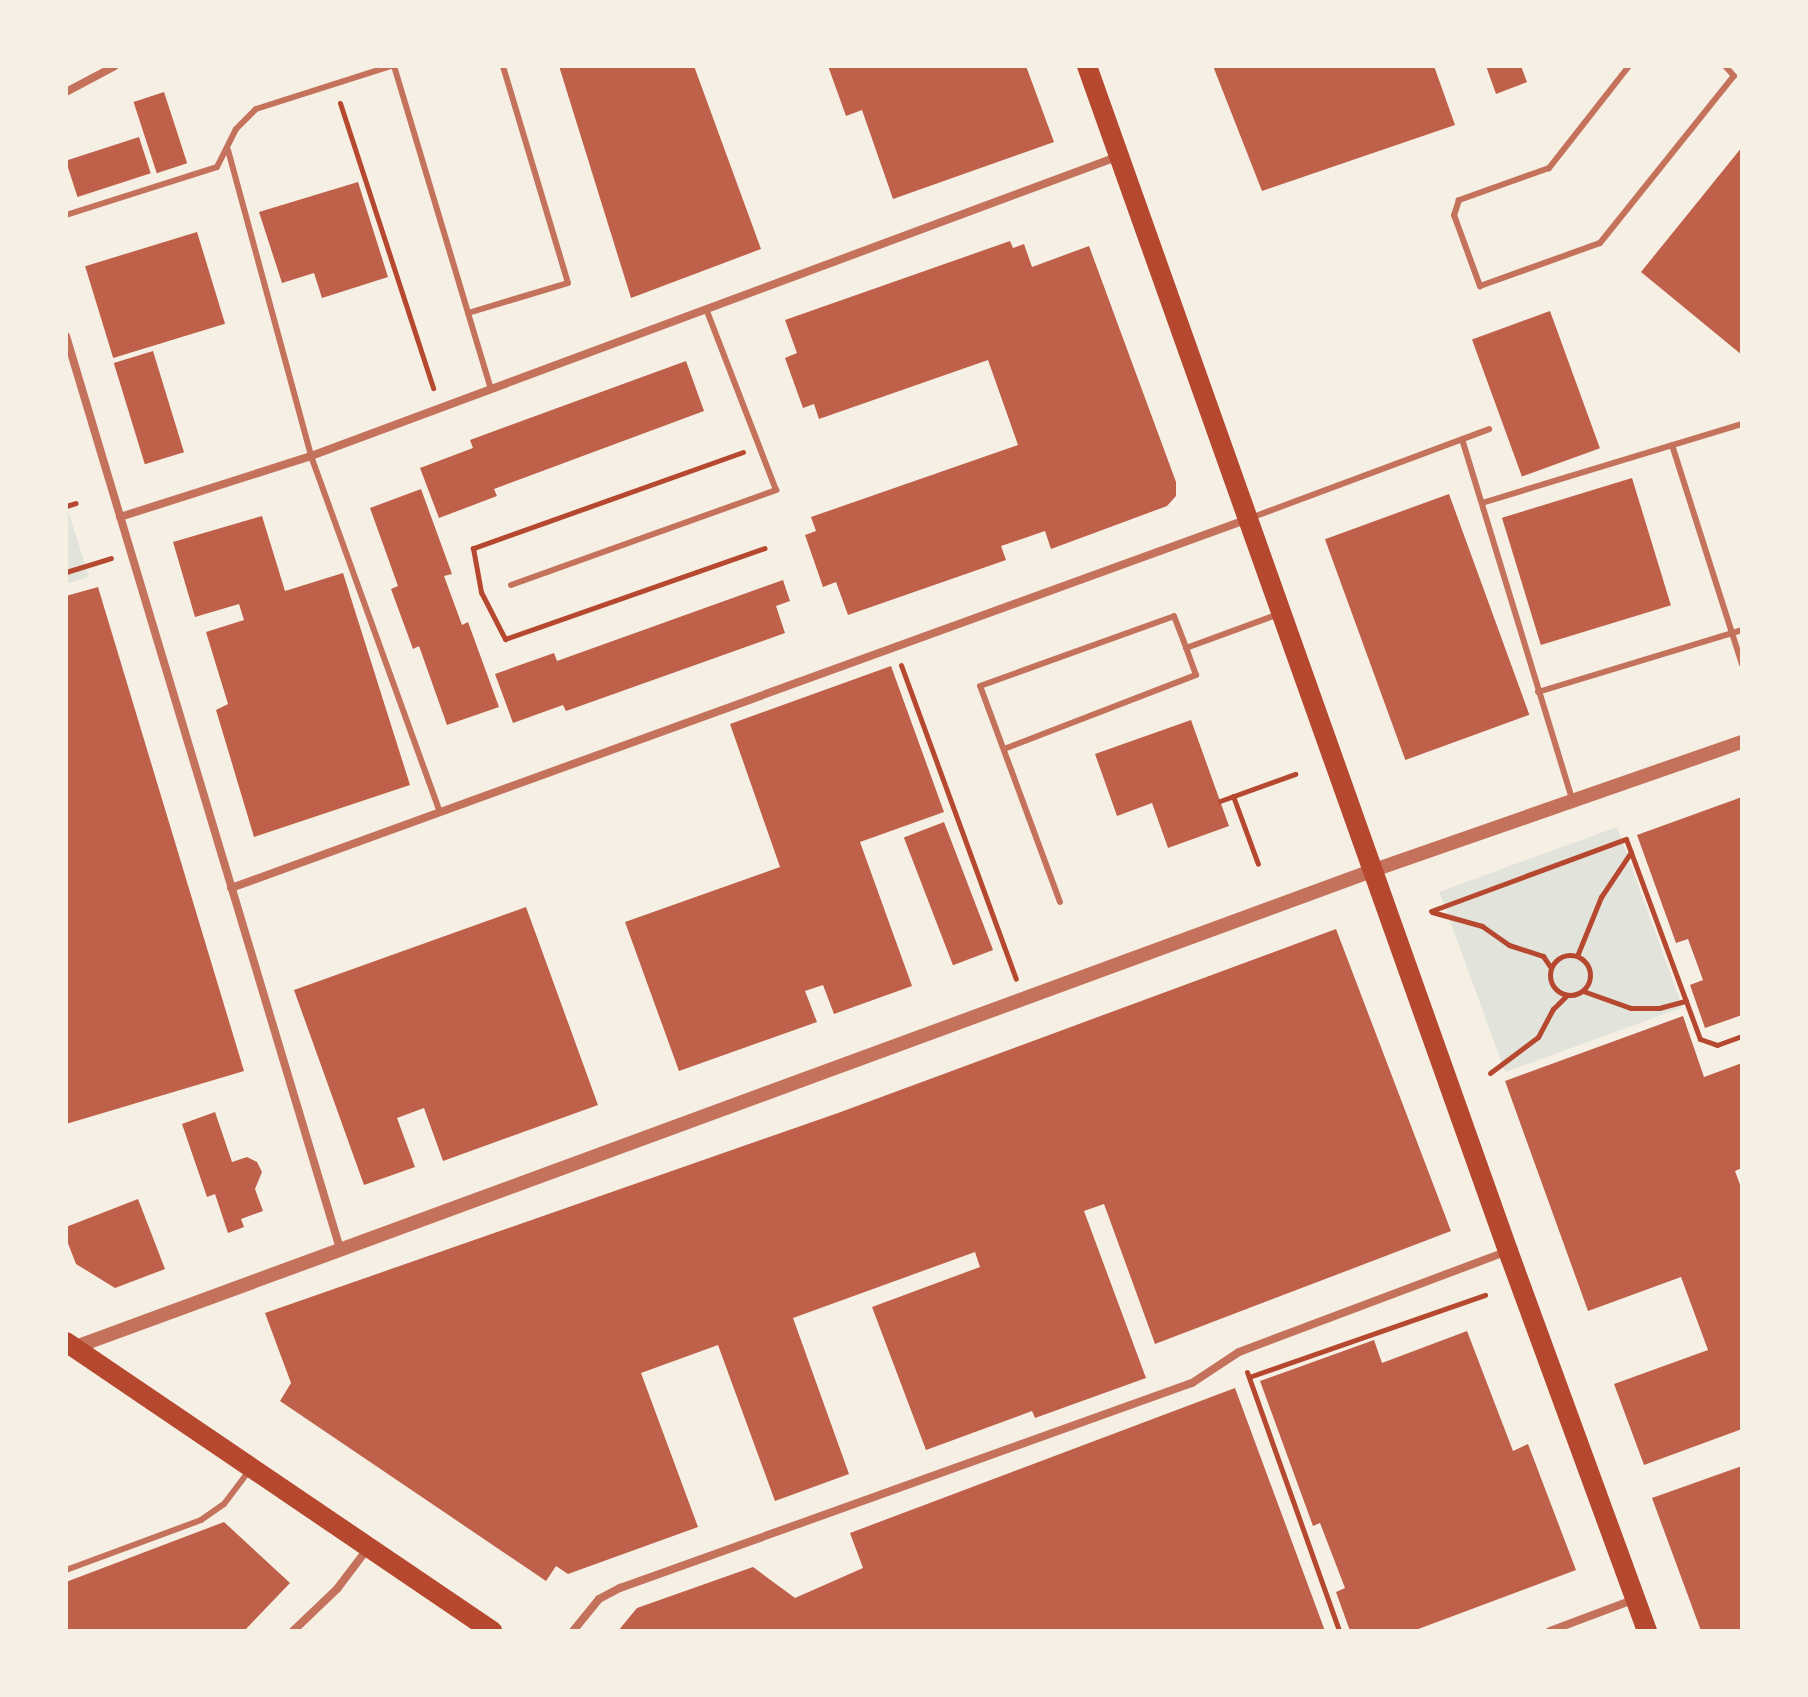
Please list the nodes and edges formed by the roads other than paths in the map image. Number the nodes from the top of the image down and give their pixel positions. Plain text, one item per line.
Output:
1 (115, 66) edge
2 (392, 66) edge
3 (503, 66) edge
4 (1087, 66) edge
5 (1629, 66) edge
6 (1725, 66) edge
7 (66, 92) edge
8 (228, 150) junction
9 (1120, 156) junction
10 (66, 215) edge
11 (706, 309) junction
12 (468, 313) junction
13 (66, 336) edge
14 (491, 389) junction
15 (1742, 424) edge
16 (1489, 429) dead end
17 (1462, 439) junction
18 (1672, 445) junction
19 (311, 456) junction
20 (1482, 503) junction
21 (120, 517) junction
22 (1249, 519) junction
23 (511, 585) dead end
24 (1283, 612) junction
25 (1742, 630) edge
26 (1731, 633) junction
27 (1186, 648) junction
28 (1742, 664) edge
29 (1538, 692) junction
30 (1742, 742) edge
31 (1004, 749) junction
32 (1573, 801) junction
33 (440, 812) junction
34 (1374, 870) junction
35 (231, 888) junction
36 (1060, 902) dead end
37 (340, 1249) junction
38 (1508, 1251) junction
39 (68, 1347) edge
40 (251, 1468) junction
41 (368, 1547) junction
42 (66, 1570) edge
43 (1636, 1599) junction
44 (293, 1631) edge
45 (492, 1631) edge
46 (573, 1631) edge
47 (1550, 1631) edge
48 (1647, 1631) edge

1 - 7 street
2 - 8 lane
2 - 12 lane
3 - 12 lane
4 - 9 main road
5 - 6 lane
8 - 10 lane
8 - 19 lane
9 - 11 street
9 - 22 main road
11 - 14 street
11 - 23 lane
12 - 14 lane
13 - 21 street
14 - 19 street
15 - 18 lane
16 - 17 lane
17 - 20 lane
17 - 22 lane
18 - 20 lane
18 - 26 lane
19 - 21 street
19 - 33 lane
20 - 29 lane
21 - 35 street
22 - 24 main road
22 - 33 street
24 - 27 lane
24 - 34 main road
25 - 26 lane
26 - 28 lane
26 - 29 lane
27 - 31 lane
27 - 31 lane
29 - 32 lane
30 - 32 street
31 - 36 lane
32 - 34 street
33 - 35 street
34 - 37 street
34 - 38 main road
35 - 37 street
37 - 39 street
38 - 43 main road
38 - 46 street
39 - 40 main road
40 - 41 main road
40 - 42 lane
41 - 44 street
41 - 45 main road
43 - 47 street
43 - 48 main road

